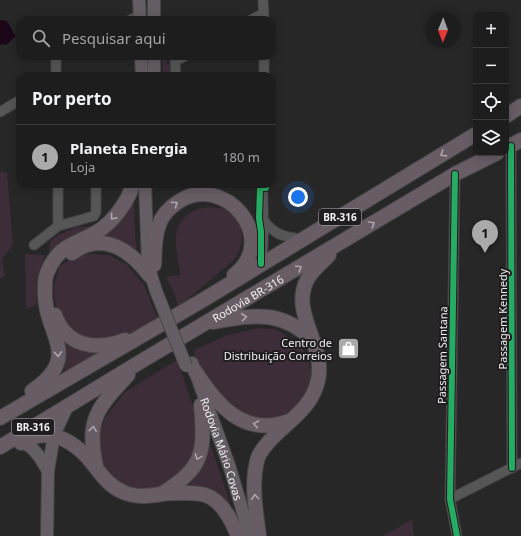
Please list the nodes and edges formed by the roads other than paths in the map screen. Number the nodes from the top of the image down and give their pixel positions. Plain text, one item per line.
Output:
1 (140, 0) edge
2 (154, 0) edge
3 (263, 0) edge
4 (136, 16) edge
5 (154, 16) edge
6 (264, 16) edge
7 (56, 60) edge
8 (141, 60) edge
9 (154, 60) edge
10 (177, 60) edge
11 (264, 60) edge
12 (56, 72) edge
13 (142, 72) edge
14 (154, 72) edge
15 (176, 72) edge
16 (264, 72) edge
17 (16, 102) edge
18 (521, 106) edge
19 (0, 112) edge
20 (509, 114) edge
21 (473, 136) edge
22 (513, 144) edge
23 (491, 156) edge
24 (455, 174) junction
25 (58, 188) edge
26 (96, 188) edge
27 (131, 188) edge
28 (145, 188) edge
29 (152, 188) edge
30 (262, 188) edge
31 (264, 221) junction
32 (58, 226) junction
33 (302, 239) junction
34 (339, 244) junction
35 (34, 245) dead end
36 (261, 264) junction
37 (152, 270) junction
38 (203, 300) junction
39 (205, 324) junction
40 (153, 329) junction
41 (314, 340) junction
42 (140, 362) junction
43 (191, 366) junction
44 (201, 405) junction
45 (67, 407) junction
46 (0, 411) edge
47 (0, 418) edge
48 (294, 419) junction
49 (54, 435) junction
50 (23, 442) junction
51 (0, 449) edge
52 (521, 463) edge
53 (96, 467) junction
54 (512, 468) junction
55 (48, 471) junction
56 (163, 493) junction
57 (450, 499) junction
58 (47, 536) edge
59 (238, 536) edge
60 (244, 536) edge
61 (250, 536) edge
62 (259, 536) edge
63 (457, 536) edge

1 - 4 main road
2 - 5 main road
3 - 6 street
7 - 12 street
8 - 13 main road
9 - 14 main road
10 - 15 street
11 - 16 street
17 - 19 street
18 - 20 highway
21 -> 33 highway, Rodovia BR-316 / BR-316
22 - 54 street, Passagem Kennedy
23 - 24 highway, Rodovia BR-316 / BR-316
34 -> 24 highway, Rodovia BR-316 / BR-316
24 - 57 street, Passagem Santana
25 - 32 street
26 - 32 street
27 -> 46 highway
28 - 37 main road
29 - 37 main road
30 - 31 street
31 - 33 street
31 - 36 street
32 - 35 street
33 - 36 highway, Rodovia BR-316 / BR-316
39 -> 34 highway, Rodovia BR-316 / BR-316
34 - 41 highway
36 - 38 highway, Rodovia BR-316 / BR-316
37 -> 38 highway
37 - 40 highway
37 - 43 main road, bridge
38 - 40 highway, Rodovia BR-316 / BR-316
39 -> 41 highway
39 - 42 highway, Rodovia BR-316 / BR-316
40 - 47 highway, Rodovia BR-316 / BR-316
41 - 48 highway
42 - 45 highway, Rodovia BR-316 / BR-316
53 -> 42 highway
43 - 44 main road, Rodovia Mário Covas
48 -> 43 highway
43 - 61 main road, Rodovia Mário Covas
44 -> 56 highway
44 - 60 main road, Rodovia Mário Covas
45 - 49 main road
45 - 51 highway, Rodovia BR-316 / BR-316
62 -> 48 highway
49 - 50 highway
49 - 53 highway
49 - 55 main road
50 - 51 highway
50 - 55 main road
52 - 54 street
53 - 56 highway
54 - 57 street
55 - 58 main road
56 - 59 highway
57 - 63 street, Passagem Santana

